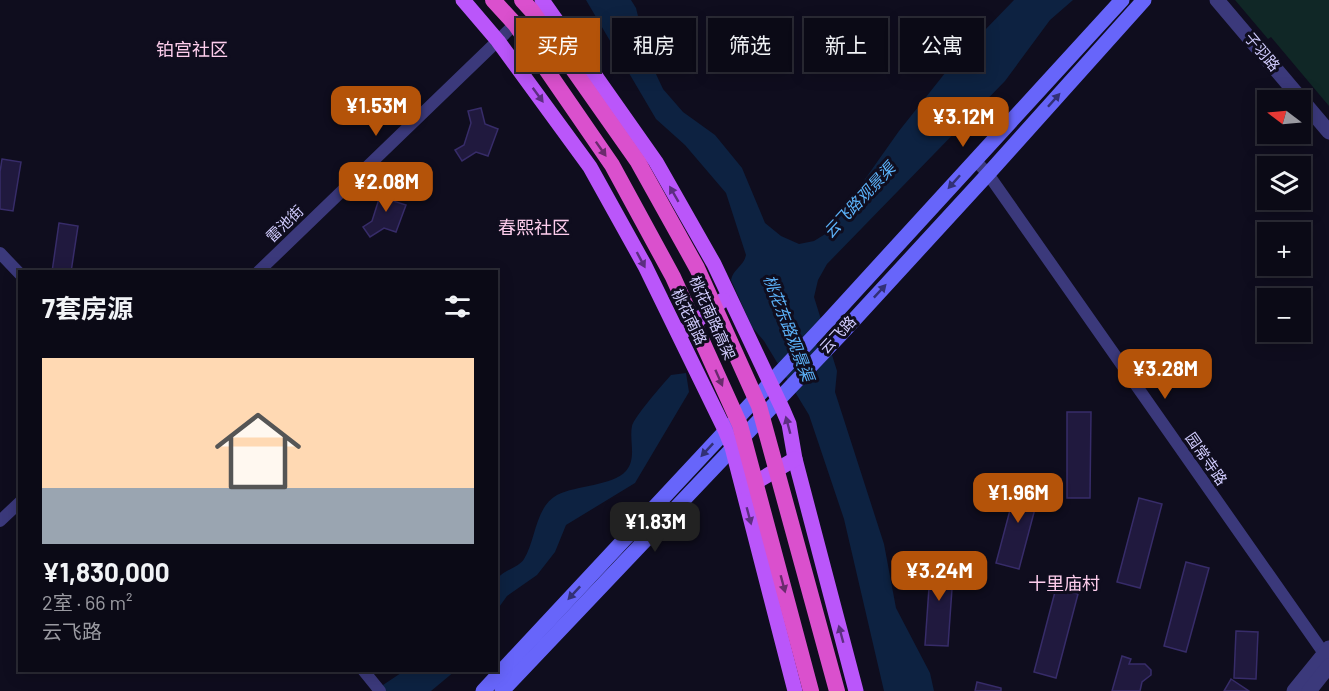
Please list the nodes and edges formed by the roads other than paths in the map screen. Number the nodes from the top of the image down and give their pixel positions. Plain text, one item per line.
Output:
1 (463, 0) edge
2 (493, 0) edge
3 (1122, 0) edge
4 (1144, 0) edge
5 (1217, 0) edge
6 (536, 2) edge
7 (515, 24) junction
8 (498, 41) junction
9 (1329, 132) edge
10 (975, 160) junction
11 (988, 174) junction
12 (0, 253) edge
13 (260, 270) edge
14 (18, 272) edge
15 (729, 296) junction
16 (678, 335) junction
17 (772, 379) junction
18 (781, 396) junction
19 (725, 430) junction
20 (732, 447) junction
21 (795, 459) junction
22 (743, 491) junction
23 (18, 504) edge
24 (0, 521) edge
25 (1328, 657) edge
26 (367, 675) edge
27 (380, 691) edge
28 (483, 691) edge
29 (502, 691) edge
30 (795, 691) edge
31 (811, 691) edge
32 (837, 691) edge
33 (856, 691) edge
34 (1294, 691) edge
35 (1309, 691) edge

1 - 8 main road, 桃花南路
2 - 7 highway, 桃花南路高架, bridge
3 - 10 main road, 云飞路
11 -> 4 main road, 云飞路
5 - 9 street, 子羽路
15 -> 6 main road
6 - 32 highway, 桃花南路高架, bridge
7 - 8 street, 雷池街
7 -> 31 highway, 桃花南路高架, bridge
8 - 13 street, 雷池街
8 -> 16 main road, 桃花南路
10 - 11 street, 园常寺路
10 -> 17 main road, 云飞路
18 -> 11 main road, 云飞路
11 - 25 street, 园常寺路
12 - 14 street
15 - 16 main road
15 - 17 main road
16 - 19 main road, 桃花南路
17 - 18 main road
17 - 19 main road, 云飞路
18 - 20 main road, 云飞路
21 -> 18 main road
19 - 20 main road, 桃花南路
19 -> 28 main road, 云飞路
20 - 22 main road, 桃花南路
20 - 29 main road, 云飞路
21 - 22 main road
33 -> 21 main road
22 -> 30 main road, 桃花南路
23 - 24 street
25 - 34 street
25 - 35 street
26 - 27 street

